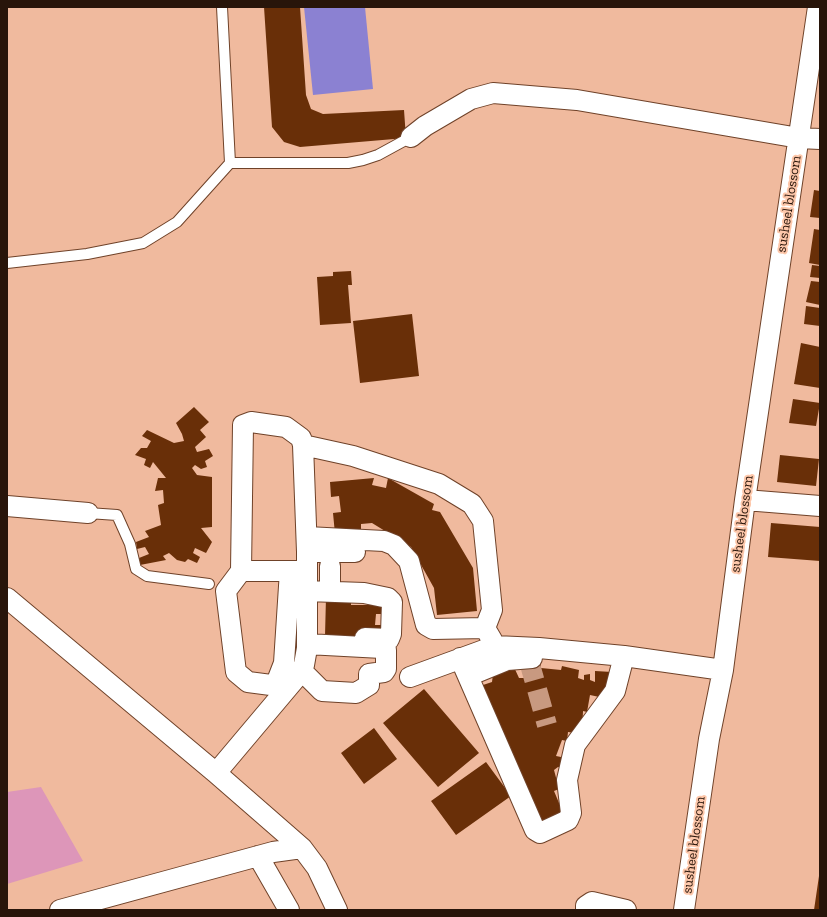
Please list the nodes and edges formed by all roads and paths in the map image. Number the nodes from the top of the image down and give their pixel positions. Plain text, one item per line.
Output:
1 (222, 7) edge
2 (818, 7) edge
3 (411, 137) joint
4 (799, 138) junction
5 (820, 139) edge
6 (230, 163) junction
7 (7, 263) edge
8 (303, 445) junction
9 (745, 500) junction
10 (7, 506) edge
11 (820, 506) edge
12 (88, 513) joint
13 (330, 566) dead end
14 (304, 568) junction
15 (241, 570) junction
16 (209, 584) dead end
17 (330, 588) junction
18 (401, 591) dead end
19 (7, 598) edge
20 (485, 628) junction
21 (307, 640) junction
22 (496, 646) junction
23 (460, 658) junction
24 (622, 664) junction
25 (301, 670) junction
26 (723, 670) junction
27 (410, 676) dead end
28 (468, 676) junction
29 (216, 773) junction
30 (302, 848) junction
31 (258, 856) junction
32 (60, 910) edge
33 (289, 910) edge
34 (337, 910) edge
35 (586, 910) edge
36 (626, 910) edge
37 (684, 910) edge

1 - 6 lane
2 - 4 street, susheel blossom
3 - 4 street
3 - 6 lane
4 - 5 street
4 - 9 street, susheel blossom
6 - 7 lane
8 - 14 street
8 - 15 street
8 - 20 street
9 - 11 street
9 - 26 street, susheel blossom
10 - 12 street
12 - 16 lane
13 - 17 street
14 - 15 street
14 - 15 street
14 - 17 street
14 - 20 street
14 - 21 street
14 - 21 street
17 - 18 street
19 - 29 street
20 - 22 street
21 - 25 street
21 - 25 street
22 - 23 street
22 - 24 street
23 - 27 street
23 - 28 street
24 - 26 street
24 - 28 street
24 - 28 street
25 - 29 street
26 - 37 street, susheel blossom
29 - 30 street
30 - 31 street
30 - 34 street
31 - 32 street
31 - 33 street
35 - 36 street

